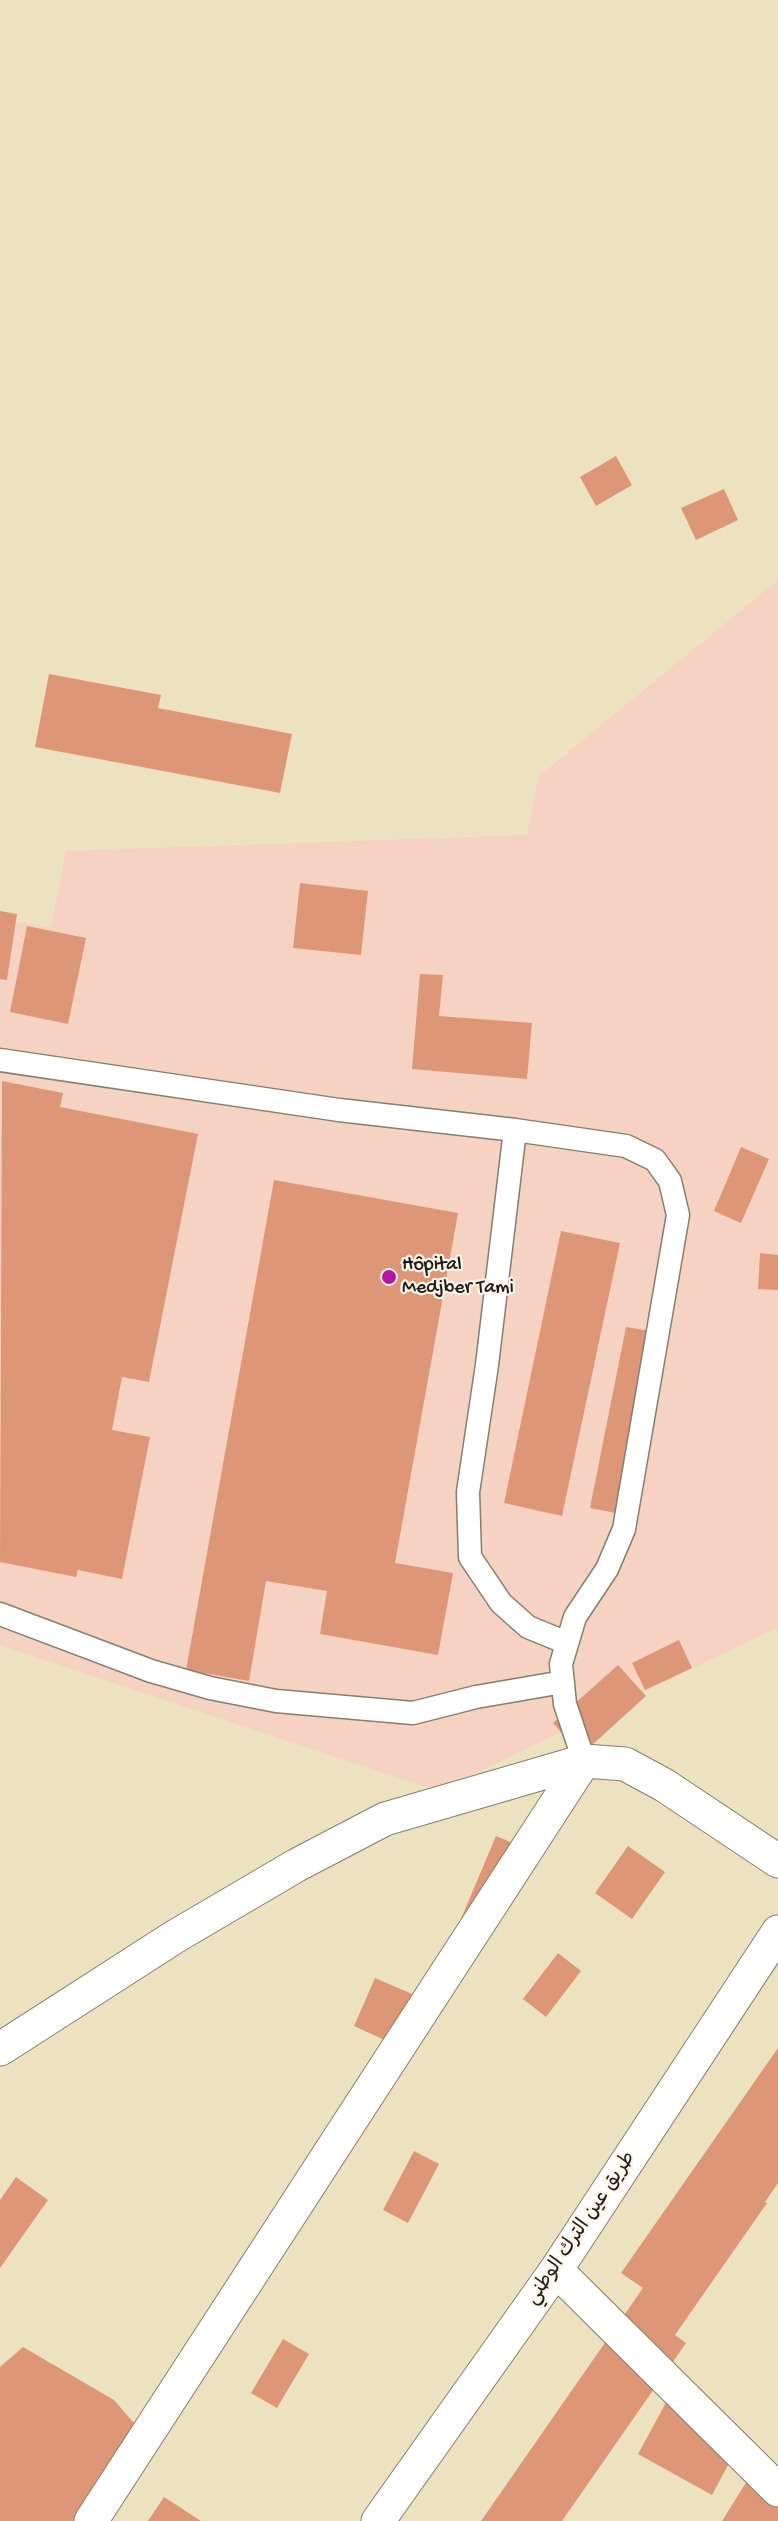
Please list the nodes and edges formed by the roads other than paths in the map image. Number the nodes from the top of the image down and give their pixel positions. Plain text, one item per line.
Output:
1 (0, 1060) edge
2 (515, 1130) junction
3 (0, 1614) edge
4 (567, 1643) junction
5 (563, 1682) junction
6 (584, 1761) junction
7 (778, 1861) edge
8 (778, 1932) edge
9 (0, 2049) edge
10 (556, 2270) junction
11 (778, 2490) edge
12 (91, 2521) edge
13 (378, 2521) edge

1 - 2 lane
2 - 4 lane
2 - 4 lane
3 - 5 lane
4 - 5 lane
5 - 6 lane
6 - 7 street
6 - 9 street
6 - 12 street
8 - 10 street, طريق عين الترك الوطني
10 - 11 street
10 - 13 street, طريق عين الترك الوطني

